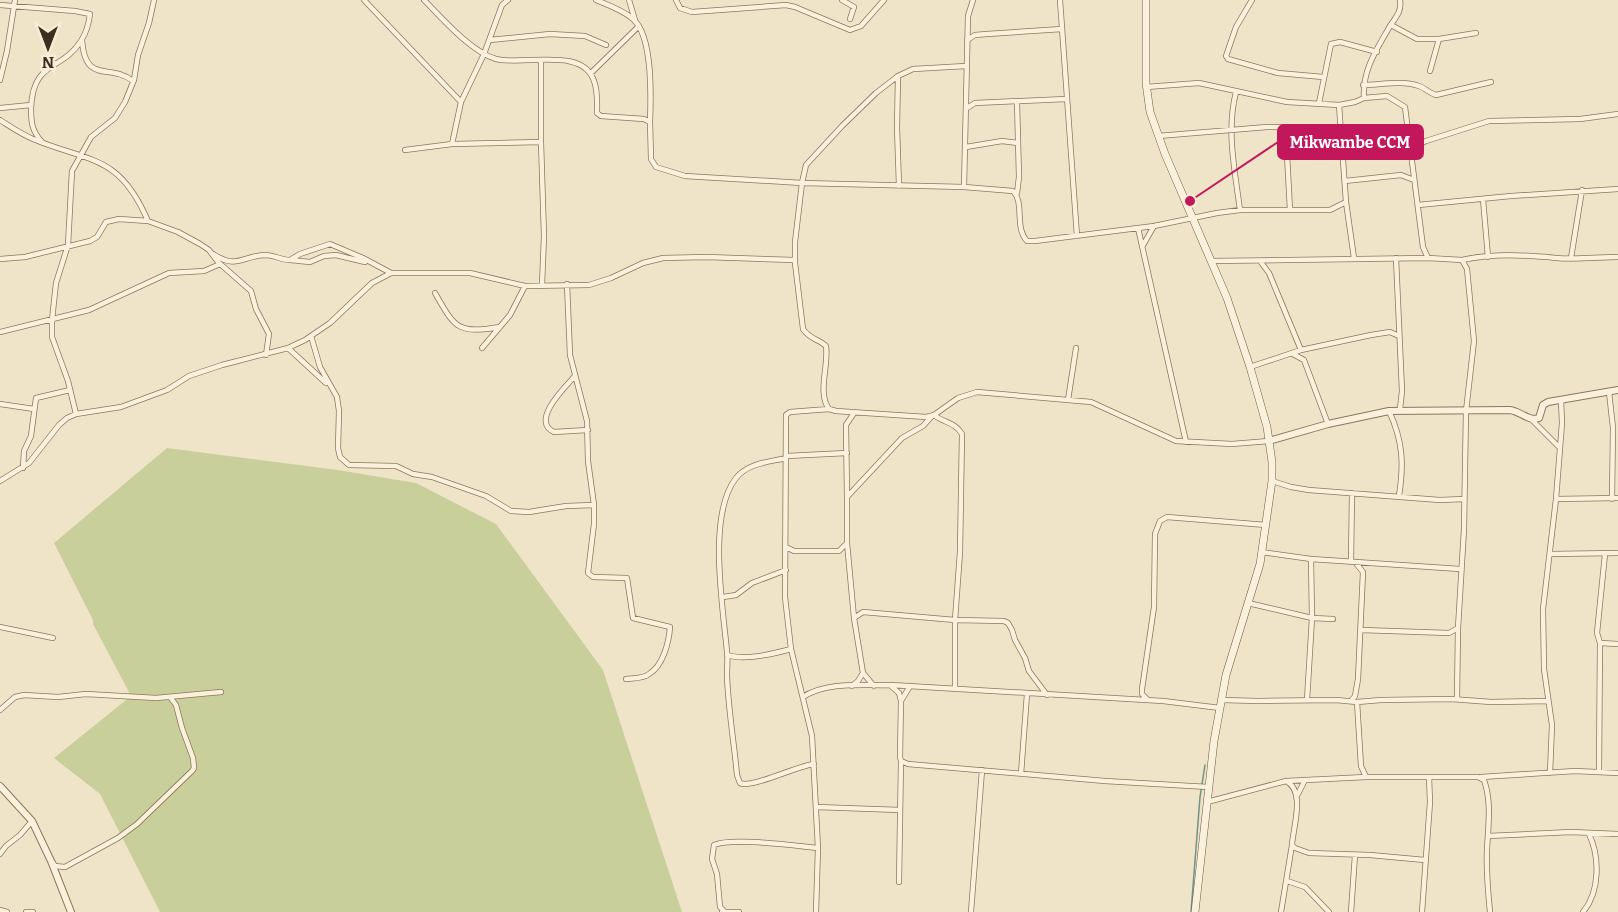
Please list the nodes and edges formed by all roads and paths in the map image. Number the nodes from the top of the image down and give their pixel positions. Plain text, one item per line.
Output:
1 (37, 0) edge
2 (154, 0) edge
3 (364, 0) edge
4 (424, 0) edge
5 (496, 0) edge
6 (508, 0) edge
7 (596, 0) edge
8 (629, 0) edge
9 (676, 0) edge
10 (842, 0) edge
11 (884, 0) edge
12 (973, 0) edge
13 (1060, 0) edge
14 (1146, 0) edge
15 (1252, 0) edge
16 (1400, 0) edge
17 (15, 3) edge
18 (0, 4) edge
19 (502, 5) junction
20 (36, 8) junction
21 (850, 19) dead end
22 (635, 20) junction
23 (1391, 25) junction
24 (639, 26) junction
25 (1062, 29) junction
26 (1476, 33) dead end
27 (1439, 39) junction
28 (82, 40) junction
29 (490, 40) junction
30 (967, 40) junction
31 (606, 45) dead end
32 (1377, 52) junction
33 (484, 54) junction
34 (541, 60) junction
35 (966, 66) junction
36 (1430, 71) dead end
37 (591, 73) junction
38 (898, 76) junction
39 (1323, 77) junction
40 (0, 80) edge
41 (134, 81) junction
42 (1491, 82) dead end
43 (1364, 85) junction
44 (1146, 87) junction
45 (1236, 92) junction
46 (967, 97) junction
47 (1364, 98) junction
48 (1066, 99) junction
49 (461, 102) junction
50 (1017, 102) junction
51 (1319, 103) junction
52 (975, 104) junction
53 (32, 105) junction
54 (1339, 105) junction
55 (0, 108) edge
56 (967, 108) junction
57 (1618, 114) edge
58 (0, 120) edge
59 (650, 122) junction
60 (1340, 122) junction
61 (1281, 128) junction
62 (1330, 128) junction
63 (1231, 129) junction
64 (1341, 135) junction
65 (1158, 136) junction
66 (42, 142) junction
67 (541, 142) junction
68 (1018, 143) junction
69 (452, 144) junction
70 (966, 147) junction
71 (405, 150) dead end
72 (1410, 152) junction
73 (81, 154) junction
74 (1412, 167) junction
75 (1405, 176) junction
76 (1414, 180) junction
77 (1345, 181) junction
78 (802, 183) junction
79 (899, 186) junction
80 (964, 187) junction
81 (1618, 189) edge
82 (1582, 190) junction
83 (1017, 193) junction
84 (1483, 199) junction
85 (1346, 202) junction
86 (1418, 205) junction
87 (1240, 210) junction
88 (1290, 210) junction
89 (1195, 218) junction
90 (148, 221) junction
91 (1154, 226) junction
92 (1138, 228) junction
93 (1077, 236) junction
94 (68, 245) junction
95 (1142, 247) junction
96 (209, 250) junction
97 (1488, 257) junction
98 (1618, 257) edge
99 (1354, 258) junction
100 (1396, 258) junction
101 (1428, 258) junction
102 (1571, 258) junction
103 (0, 259) edge
104 (290, 260) junction
105 (794, 260) junction
106 (1462, 260) junction
107 (1211, 261) junction
108 (1260, 261) junction
109 (220, 264) junction
110 (372, 264) junction
111 (391, 273) junction
112 (567, 284) junction
113 (542, 285) junction
114 (525, 286) junction
115 (435, 293) dead end
116 (52, 320) junction
117 (1398, 325) junction
118 (500, 327) junction
119 (0, 332) edge
120 (1390, 332) junction
121 (311, 336) junction
122 (1399, 336) junction
123 (288, 348) junction
124 (482, 348) dead end
125 (1076, 348) dead end
126 (1301, 350) junction
127 (1293, 354) junction
128 (266, 355) junction
129 (1250, 367) junction
130 (574, 377) junction
131 (70, 390) junction
132 (333, 390) junction
133 (1618, 390) edge
134 (1609, 392) junction
135 (1068, 400) junction
136 (1561, 400) junction
137 (0, 404) edge
138 (34, 409) junction
139 (829, 409) junction
140 (1400, 410) junction
141 (836, 411) junction
142 (1389, 411) junction
143 (1466, 411) junction
144 (854, 413) junction
145 (76, 414) junction
146 (933, 415) junction
147 (1532, 419) junction
148 (846, 423) junction
149 (1329, 424) junction
150 (588, 430) junction
151 (1269, 441) junction
152 (1186, 442) junction
153 (1559, 447) junction
154 (847, 453) junction
155 (786, 457) junction
156 (23, 468) junction
157 (1272, 480) junction
158 (0, 481) edge
159 (1352, 493) junction
160 (1399, 496) junction
161 (848, 497) junction
162 (1615, 498) edge
163 (1556, 499) junction
164 (1464, 500) junction
165 (594, 505) junction
166 (1266, 525) junction
167 (847, 543) junction
168 (786, 547) junction
169 (794, 551) junction
170 (1261, 552) junction
171 (1618, 553) edge
172 (1551, 554) junction
173 (1605, 554) junction
174 (786, 558) junction
175 (1311, 559) junction
176 (1353, 562) junction
177 (1367, 563) junction
178 (1460, 569) junction
179 (786, 570) junction
180 (1363, 572) junction
181 (723, 597) junction
182 (1248, 603) junction
183 (853, 607) junction
184 (863, 612) junction
185 (854, 618) junction
186 (1312, 618) junction
187 (1333, 619) dead end
188 (955, 620) junction
189 (0, 627) edge
190 (1458, 628) junction
191 (1361, 630) junction
192 (53, 638) dead end
193 (1600, 643) junction
194 (1618, 644) edge
195 (791, 649) junction
196 (728, 655) junction
197 (735, 657) junction
198 (727, 663) junction
199 (863, 673) junction
200 (626, 679) dead end
201 (800, 684) junction
202 (891, 685) junction
203 (852, 686) junction
204 (874, 686) junction
205 (910, 686) junction
206 (955, 689) junction
207 (814, 690) junction
208 (221, 692) dead end
209 (1027, 694) junction
210 (1047, 695) junction
211 (170, 697) junction
212 (803, 697) junction
213 (1307, 699) junction
214 (1457, 699) junction
215 (901, 700) junction
216 (1148, 700) junction
217 (1222, 700) junction
218 (1354, 701) junction
219 (1547, 701) junction
220 (1220, 708) junction
221 (0, 710) edge
222 (901, 761) junction
223 (814, 764) junction
224 (1361, 766) junction
225 (982, 770) junction
226 (1599, 771) junction
227 (1550, 773) junction
228 (1618, 773) edge
229 (1021, 774) junction
230 (1352, 777) junction
231 (1366, 777) junction
232 (1418, 777) junction
233 (1430, 777) junction
234 (1478, 777) junction
235 (1305, 780) junction
236 (1286, 781) junction
237 (0, 786) edge
238 (1208, 788) junction
239 (1428, 790) junction
240 (1298, 795) junction
241 (1207, 802) junction
242 (816, 807) junction
243 (900, 810) junction
244 (32, 821) junction
245 (1589, 834) junction
246 (1618, 834) edge
247 (1488, 836) junction
248 (1292, 845) junction
249 (818, 848) junction
250 (0, 854) edge
251 (1355, 855) junction
252 (1425, 860) junction
253 (51, 861) junction
254 (1287, 881) junction
255 (899, 882) dead end
256 (0, 910) edge
257 (7, 912) edge
258 (26, 912) edge
259 (33, 912) edge
260 (71, 912) edge
261 (723, 912) edge
262 (739, 912) edge
263 (816, 912) edge
264 (971, 912) edge
265 (1195, 912) edge
266 (1281, 912) edge
267 (1329, 912) edge
268 (1351, 912) edge
269 (1422, 912) edge
270 (1490, 912) edge
271 (1583, 912) edge

1 - 20 street
2 - 41 street
3 - 49 street
4 - 33 street
5 - 19 street
6 - 19 street
7 - 22 street
8 - 22 street
9 - 11 street
10 - 21 street
12 - 30 street
13 - 25 street
14 - 44 main road
15 - 39 street
16 - 23 street
17 - 18 street
17 - 20 street
17 - 40 street
19 - 29 street
20 - 28 street
22 - 24 street
23 - 27 street
23 - 32 street
24 - 37 street
24 - 59 street
25 - 30 street
25 - 48 street
26 - 27 street
27 - 36 street
28 - 41 street
28 - 53 street
29 - 31 street
29 - 33 street
30 - 35 street
32 - 39 street
32 - 43 street
33 - 34 street
33 - 49 street
34 - 37 street
34 - 67 street
35 - 38 street
35 - 46 street
37 - 59 street
38 - 78 street
38 - 79 street
39 - 51 street
41 - 73 street
42 - 43 street
43 - 47 street
44 - 45 street
44 - 65 main road
45 - 51 street
45 - 63 street
46 - 52 street
46 - 56 street
47 - 54 street
47 - 72 street
48 - 50 street
48 - 93 street
49 - 69 street
50 - 52 street
50 - 68 street
51 - 54 street
52 - 56 street
53 - 55 street
53 - 66 street
54 - 60 street
56 - 70 street
57 - 72 street
58 - 66 street
59 - 78 street
60 - 62 street
60 - 64 street
61 - 62 street
61 - 63 street
61 - 88 street
62 - 64 street
63 - 65 street
63 - 87 street
64 - 77 street
65 - 89 main road
66 - 73 street
67 - 69 street
67 - 113 street
68 - 70 street
68 - 83 street
69 - 71 street
70 - 80 street
72 - 74 street
73 - 90 street
73 - 94 street
74 - 75 street
74 - 76 street
75 - 76 street
75 - 77 street
76 - 86 street
77 - 85 street
78 - 79 street
78 - 105 street
79 - 80 street
80 - 83 street
81 - 82 street
82 - 84 street
82 - 102 street
83 - 93 street
84 - 86 street
84 - 97 street
85 - 88 street
85 - 99 street
86 - 101 street
87 - 88 street
87 - 89 street
89 - 91 street
89 - 107 main road
90 - 94 street
90 - 96 street
91 - 92 street
91 - 95 street
92 - 93 street
92 - 95 street
94 - 103 street
94 - 116 street
95 - 152 street
96 - 104 street
96 - 109 street
97 - 102 street
97 - 106 street
98 - 102 street
99 - 100 street
99 - 108 street
100 - 101 street
100 - 117 street
101 - 106 street
104 - 110 street
104 - 110 street
105 - 112 street
105 - 139 street
106 - 143 street
107 - 108 street
107 - 129 main road
108 - 126 street
109 - 116 street
109 - 128 street
110 - 111 street
111 - 114 street
111 - 121 street
112 - 113 street
112 - 130 street
113 - 114 street
114 - 118 street
115 - 118 street
116 - 119 street
116 - 131 street
117 - 120 street
117 - 122 street
118 - 124 street
120 - 122 street
120 - 126 street
121 - 123 street
121 - 132 street
122 - 140 street
123 - 128 street
123 - 132 street
125 - 135 street
126 - 127 street
127 - 129 street
127 - 149 street
128 - 145 street
129 - 151 main road
130 - 150 street
130 - 150 street
131 - 138 street
131 - 145 street
132 - 165 street
133 - 134 street
134 - 136 street
134 - 162 street
135 - 146 street
135 - 152 street
136 - 147 street
136 - 153 street
137 - 138 street
138 - 156 street
139 - 141 street
139 - 155 street
140 - 142 street
140 - 143 street
141 - 144 street
141 - 148 street
142 - 149 street
142 - 160 street
143 - 147 street
143 - 164 street
144 - 146 street
144 - 148 street
145 - 156 street
146 - 161 street
146 - 188 street
147 - 153 street
148 - 154 street
149 - 151 street
150 - 165 street
151 - 152 street
151 - 157 main road
153 - 163 street
154 - 155 street
154 - 161 street
155 - 168 street
155 - 181 street
156 - 158 street
157 - 159 street
157 - 166 main road
159 - 160 street
159 - 176 street
160 - 164 street
161 - 167 street
162 - 163 street
163 - 172 street
164 - 178 street
165 - 200 street
166 - 170 main road
166 - 216 street
167 - 169 street
167 - 183 street
168 - 169 street
168 - 174 street
169 - 174 street
170 - 175 street
170 - 182 main road
171 - 173 street
172 - 173 street
172 - 219 street
173 - 193 street
174 - 179 street
175 - 176 street
175 - 186 street
176 - 177 street
176 - 180 street
177 - 178 street
177 - 180 street
178 - 190 street
179 - 181 street
179 - 195 street
180 - 191 street
181 - 196 street
182 - 186 street
182 - 217 main road
183 - 184 street
183 - 185 street
184 - 185 street
184 - 188 street
185 - 199 street
186 - 187 street
186 - 213 street
188 - 206 street
188 - 210 street
189 - 192 street
190 - 191 street
190 - 214 street
191 - 218 street
193 - 194 street
193 - 226 street
195 - 197 street
195 - 201 street
196 - 197 street
196 - 198 street
197 - 198 street
198 - 223 street
199 - 203 street
199 - 204 street
201 - 207 street
201 - 212 street
202 - 204 street
202 - 205 street
202 - 215 street
203 - 204 street
203 - 207 street
205 - 206 street
205 - 215 street
206 - 209 street
207 - 212 street
208 - 211 street
209 - 210 street
209 - 229 street
210 - 216 street
211 - 221 street
211 - 253 street
212 - 223 street
213 - 217 street
213 - 218 street
214 - 218 street
214 - 219 street
215 - 222 street
216 - 220 street
217 - 220 main road
218 - 224 street
219 - 227 street
220 - 238 main road
222 - 225 street
222 - 243 street
223 - 242 street
224 - 230 street
224 - 231 street
225 - 229 street
225 - 264 street
226 - 227 street
226 - 228 street
227 - 234 street
229 - 238 street
230 - 231 street
230 - 235 street
231 - 232 street
232 - 233 street
232 - 239 street
233 - 234 street
233 - 239 street
234 - 247 street
235 - 236 street
235 - 240 street
236 - 240 street
236 - 241 street
237 - 244 street
238 - 241 main road
239 - 252 street
240 - 248 street
241 - 265 main road
242 - 243 street
242 - 249 street
243 - 255 street
244 - 250 street
244 - 253 street
245 - 246 street
245 - 247 street
245 - 271 street
247 - 270 street
248 - 251 street
248 - 254 street
249 - 261 street
249 - 263 street
251 - 252 street
251 - 268 street
252 - 269 street
253 - 260 street
254 - 266 street
254 - 267 street
256 - 257 street
258 - 259 street
261 - 262 street

